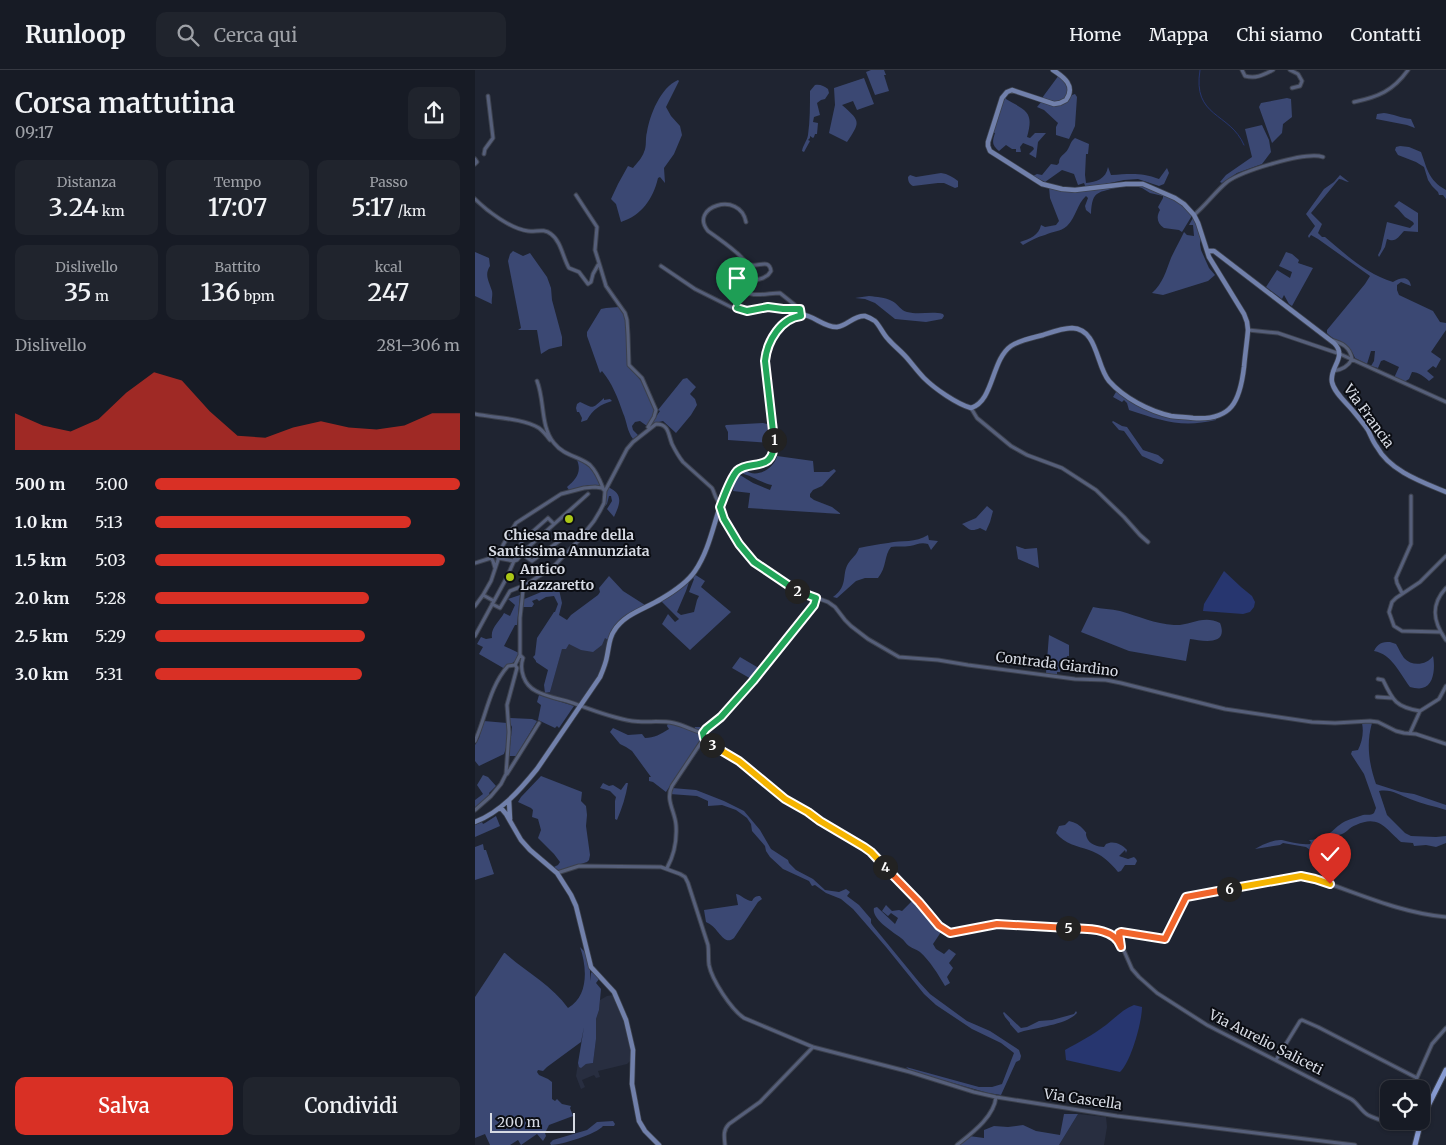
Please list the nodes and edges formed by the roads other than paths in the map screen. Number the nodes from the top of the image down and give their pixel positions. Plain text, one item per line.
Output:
1 (1053, 70) edge
2 (1242, 70) edge
3 (1273, 70) edge
4 (1290, 70) edge
5 (1408, 70) edge
6 (1292, 88) dead end
7 (488, 96) dead end
8 (1354, 102) dead end
9 (485, 154) dead end
10 (1323, 157) dead end
11 (475, 159) edge
12 (475, 164) edge
13 (576, 195) dead end
14 (475, 199) edge
15 (1194, 215) junction
16 (746, 222) dead end
17 (1207, 251) junction
18 (600, 266) junction
19 (661, 266) dead end
20 (800, 309) junction
21 (801, 316) junction
22 (1248, 330) junction
23 (1330, 339) junction
24 (1340, 354) junction
25 (1352, 359) junction
26 (1333, 371) junction
27 (537, 381) dead end
28 (1446, 402) edge
29 (971, 408) junction
30 (475, 414) edge
31 (647, 430) junction
32 (552, 442) junction
33 (604, 490) junction
34 (1446, 492) edge
35 (588, 494) dead end
36 (1411, 496) dead end
37 (721, 505) junction
38 (554, 524) junction
39 (565, 535) dead end
40 (1148, 542) dead end
41 (519, 549) junction
42 (522, 554) junction
43 (1446, 556) edge
44 (499, 558) junction
45 (514, 561) junction
46 (475, 563) edge
47 (495, 568) junction
48 (521, 586) junction
49 (1446, 588) edge
50 (1402, 593) junction
51 (483, 595) junction
52 (816, 598) junction
53 (493, 603) junction
54 (475, 606) edge
55 (1441, 632) junction
56 (475, 636) edge
57 (1446, 640) edge
58 (520, 655) junction
59 (515, 666) junction
60 (1378, 679) dead end
61 (1446, 686) edge
62 (1377, 697) dead end
63 (1392, 698) junction
64 (580, 706) junction
65 (1420, 711) junction
66 (539, 724) dead end
67 (703, 733) junction
68 (1410, 733) junction
69 (704, 738) junction
70 (475, 741) edge
71 (1446, 744) edge
72 (506, 774) junction
73 (509, 800) junction
74 (501, 808) junction
75 (475, 810) edge
76 (475, 822) edge
77 (511, 824) junction
78 (667, 868) junction
79 (557, 873) junction
80 (1446, 917) edge
81 (1121, 947) junction
82 (1446, 1028) edge
83 (813, 1047) junction
84 (1276, 1060) junction
85 (1446, 1070) edge
86 (1417, 1078) joint
87 (996, 1097) junction
88 (1430, 1103) edge
89 (1380, 1118) edge
90 (1418, 1130) edge
91 (659, 1145) edge
92 (725, 1145) edge
93 (957, 1145) edge
94 (1355, 1145) edge
95 (1415, 1145) edge

1 - 15 main road
2 - 3 street
4 - 6 street
5 - 8 street
7 - 9 street
10 - 15 street
11 - 12 street
13 - 18 street
14 - 18 street
15 - 17 main road
16 - 20 street
17 - 22 main road
17 - 23 main road
18 - 31 street
19 - 20 street
20 - 21 street
21 - 29 main road
21 - 37 main road
22 - 24 street
22 - 29 main road
23 - 24 main road
23 - 25 street
24 - 25 street
24 - 26 main road
25 - 26 street
25 - 28 street
26 - 34 main road, Via Francia
27 - 32 street
29 - 40 street
30 - 32 street
31 - 33 street
31 - 37 street, Contrada Giardino
32 - 33 street
33 - 44 street
33 - 48 street
35 - 38 street
36 - 50 street
37 - 52 street, Contrada Giardino
37 - 64 main road
38 - 41 street
38 - 42 street
39 - 42 street
41 - 42 street
41 - 45 street
42 - 45 street
43 - 50 street
44 - 45 street
44 - 47 street
45 - 53 street
46 - 47 street
47 - 51 street
48 - 53 street
48 - 58 street
49 - 55 street
50 - 55 street
51 - 53 street
51 - 54 street
52 - 67 street
52 - 68 street, Contrada Giardino
53 - 56 street
55 - 57 street
58 - 59 street
58 - 64 street
59 - 70 street
59 - 72 street
60 - 63 street
61 - 65 street
62 - 63 street
63 - 65 street
64 - 67 street
64 - 73 main road
65 - 68 street
66 - 72 street
67 - 69 street
68 - 71 street, Contrada Giardino
69 - 78 street
69 - 81 street
72 - 75 street
73 - 74 main road
73 - 77 main road
74 - 76 main road
74 - 77 main road
77 - 79 main road
78 - 79 street
78 - 83 street, Via Cascella
79 - 91 main road
80 - 81 street
81 - 84 street, Via Aurelio Saliceti
82 - 86 street
83 - 87 street, Via Cascella
83 - 92 street
84 - 86 street
84 - 89 street, Via Aurelio Saliceti
85 - 88 main road
87 - 93 street
87 - 94 street, Via Cascella
90 - 95 main road

